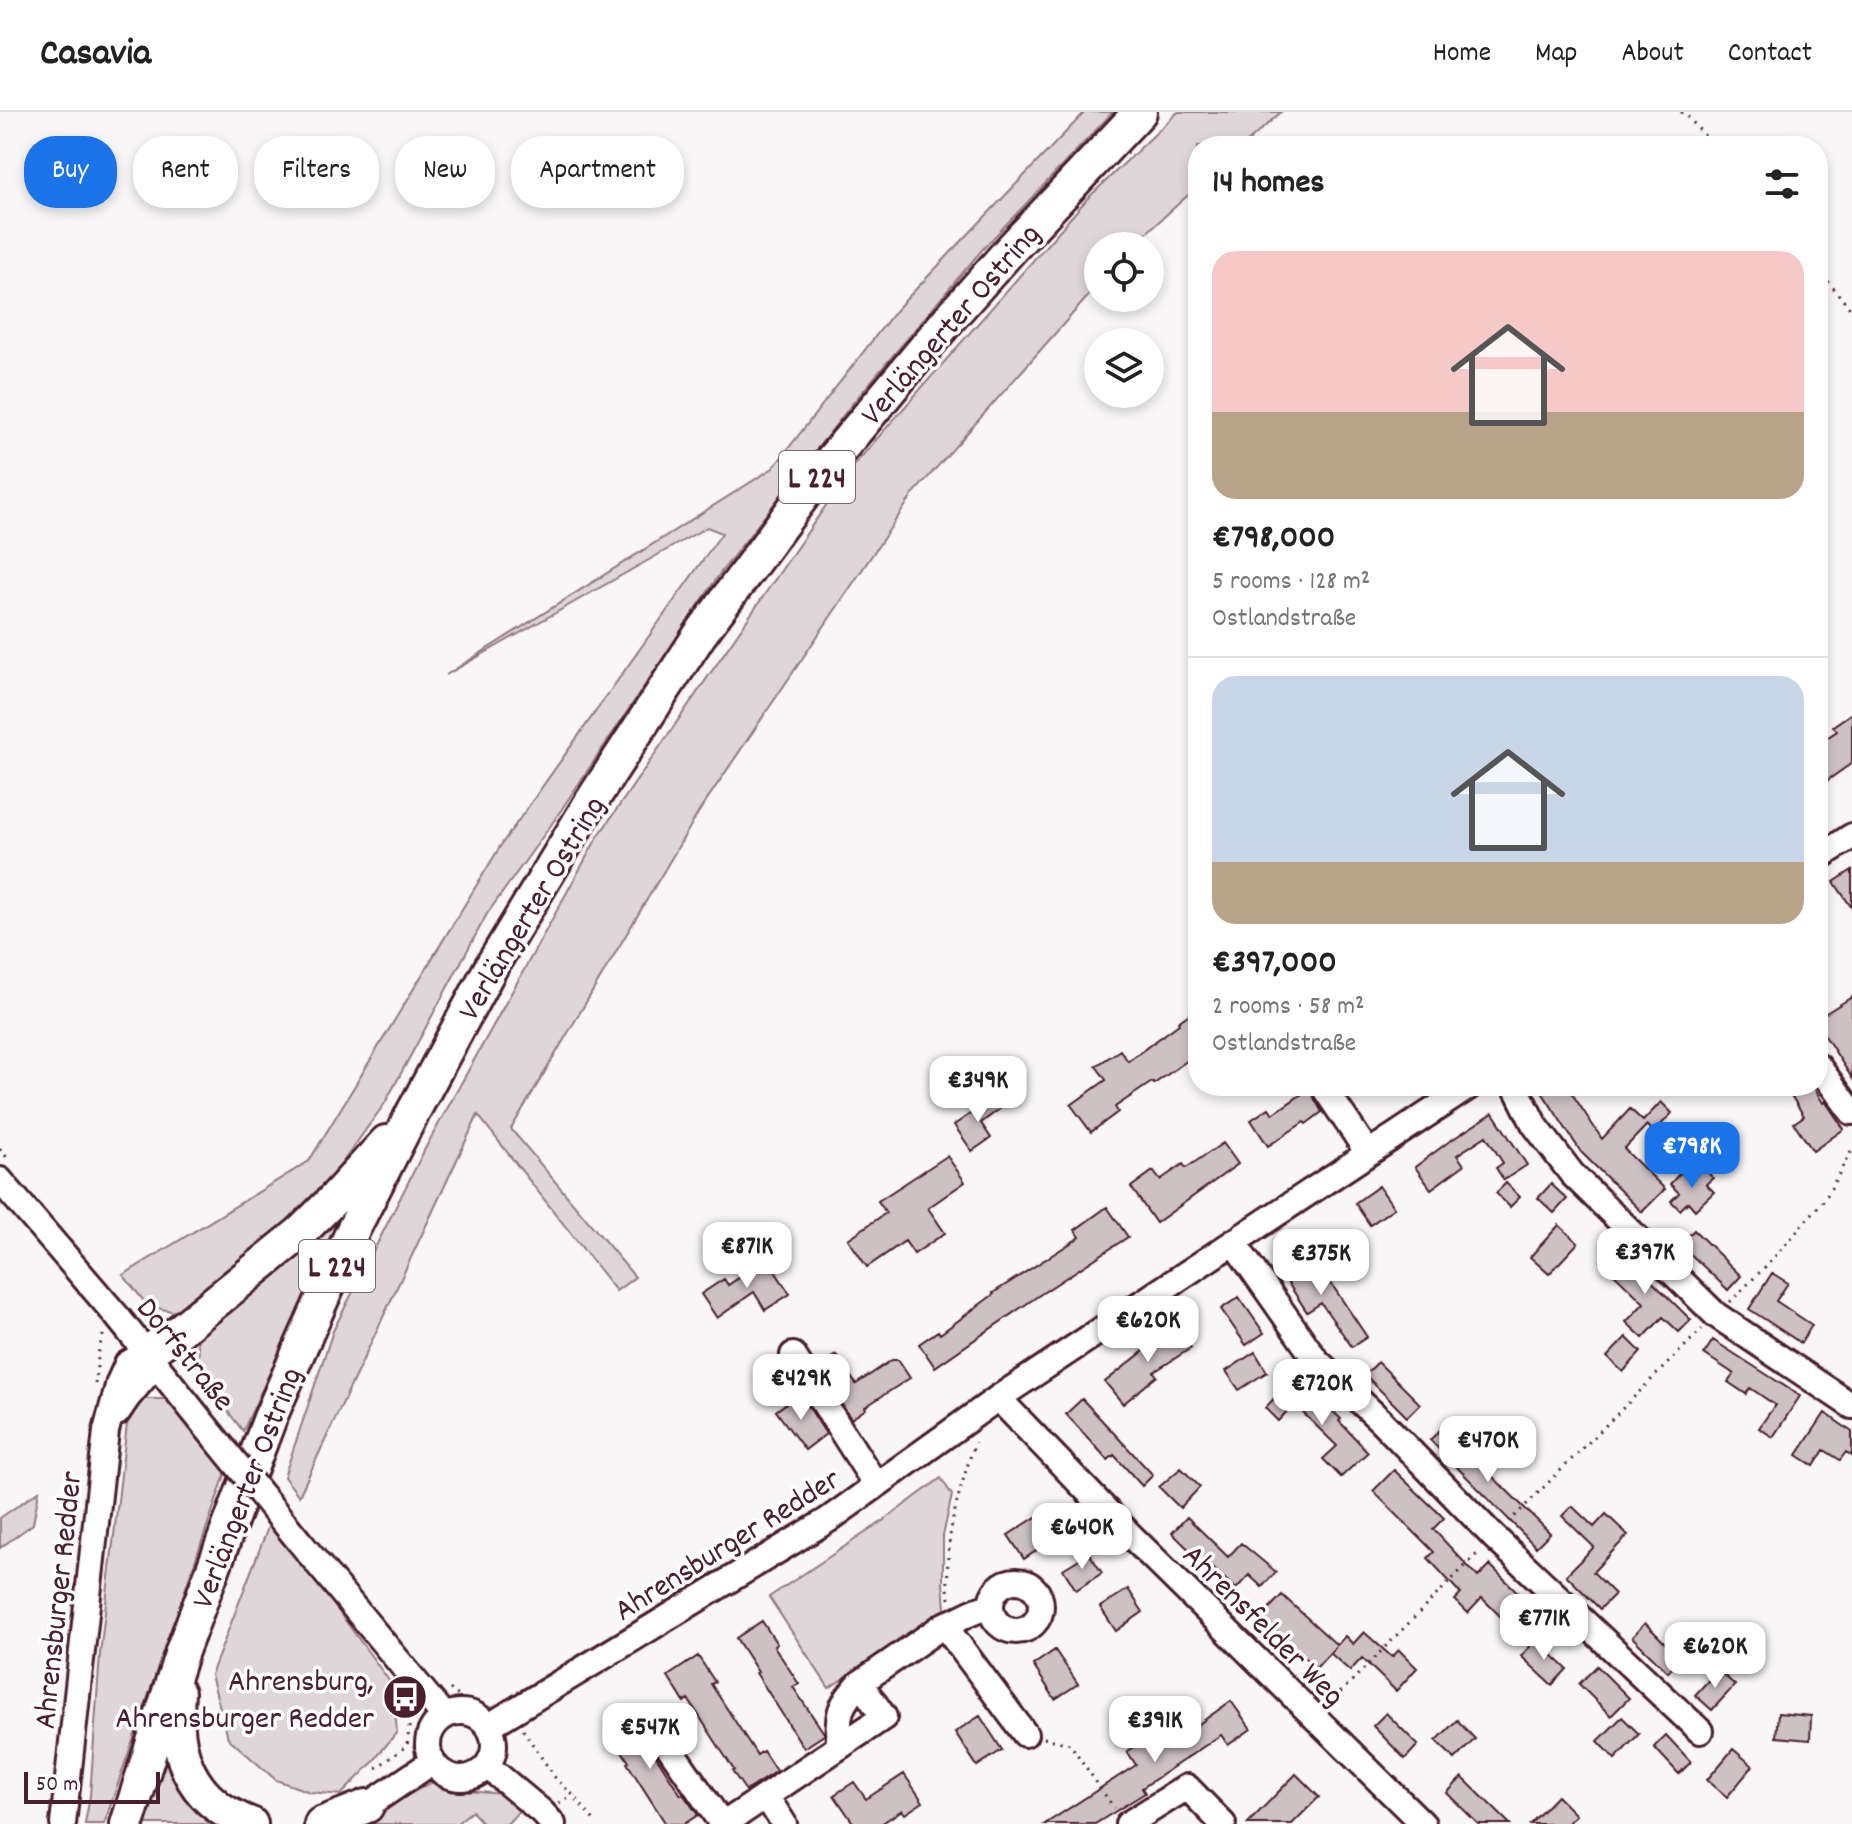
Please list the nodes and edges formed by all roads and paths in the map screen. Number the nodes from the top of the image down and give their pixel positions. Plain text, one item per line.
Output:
1 (1140, 112) edge
2 (1681, 112) edge
3 (1705, 136) edge
4 (1828, 281) edge
5 (1852, 311) edge
6 (1852, 836) edge
7 (1828, 852) edge
8 (1828, 1080) edge
9 (1330, 1096) edge
10 (1455, 1096) edge
11 (1520, 1096) edge
12 (1852, 1112) edge
13 (411, 1116) junction
14 (1852, 1150) edge
15 (1368, 1153) junction
16 (0, 1180) edge
17 (1234, 1243) junction
18 (1716, 1315) junction
19 (793, 1355) dead end
20 (150, 1359) junction
21 (998, 1398) junction
22 (1852, 1406) edge
23 (976, 1440) dead end
24 (876, 1485) junction
25 (1494, 1537) junction
26 (991, 1607) dead end
27 (951, 1623) junction
28 (182, 1651) junction
29 (860, 1683) junction
30 (437, 1706) junction
31 (512, 1712) junction
32 (1315, 1718) junction
33 (489, 1726) junction
34 (1700, 1731) dead end
35 (1025, 1734) joint
36 (662, 1737) dead end
37 (839, 1747) junction
38 (432, 1762) junction
39 (487, 1766) junction
40 (376, 1768) dead end
41 (766, 1796) junction
42 (356, 1815) edge
43 (1122, 1818) edge
44 (63, 1824) edge
45 (127, 1824) edge
46 (251, 1824) edge
47 (321, 1824) edge
48 (553, 1824) edge
49 (597, 1824) edge
50 (723, 1824) edge
51 (784, 1824) edge
52 (1223, 1824) edge
53 (1423, 1824) edge

1 - 13 main road, Verlängerter Ostring / L 224
2 - 3 path
4 - 5 path
6 - 7 street
8 - 12 street
9 - 15 street
10 - 15 street, Ahrensburger Redder
11 - 18 street
13 - 20 main road
13 - 28 main road, Verlängerter Ostring / L 224
14 - 18 path
15 - 17 street, Ahrensburger Redder
16 - 20 street, Dorfstraße
17 - 21 street, Ahrensburger Redder
17 - 25 street
18 - 22 street
18 - 25 path
19 - 24 street
20 - 30 street, Dorfstraße, bridge
20 - 44 street, Ahrensburger Redder
21 - 24 street, Ahrensburger Redder
21 - 32 street, Ahrensfelder Weg
23 - 27 path
24 - 31 street, Ahrensburger Redder
25 - 32 path
25 - 34 street
26 - 27 street
27 - 29 street
27 - 35 street
28 - 45 main road, Verlängerter Ostring / L 224
28 - 46 main road
29 - 37 street
29 - 37 street
30 - 33 street
30 - 38 street
30 - 40 path
31 - 33 street, Ahrensburger Redder
31 - 49 path
32 - 53 street, Ahrensfelder Weg
33 - 39 street
35 - 43 path
36 - 50 street
37 - 41 street
38 - 39 street
38 - 42 street
39 - 48 street
41 - 50 street
41 - 51 street
42 - 47 main road
43 - 52 street

